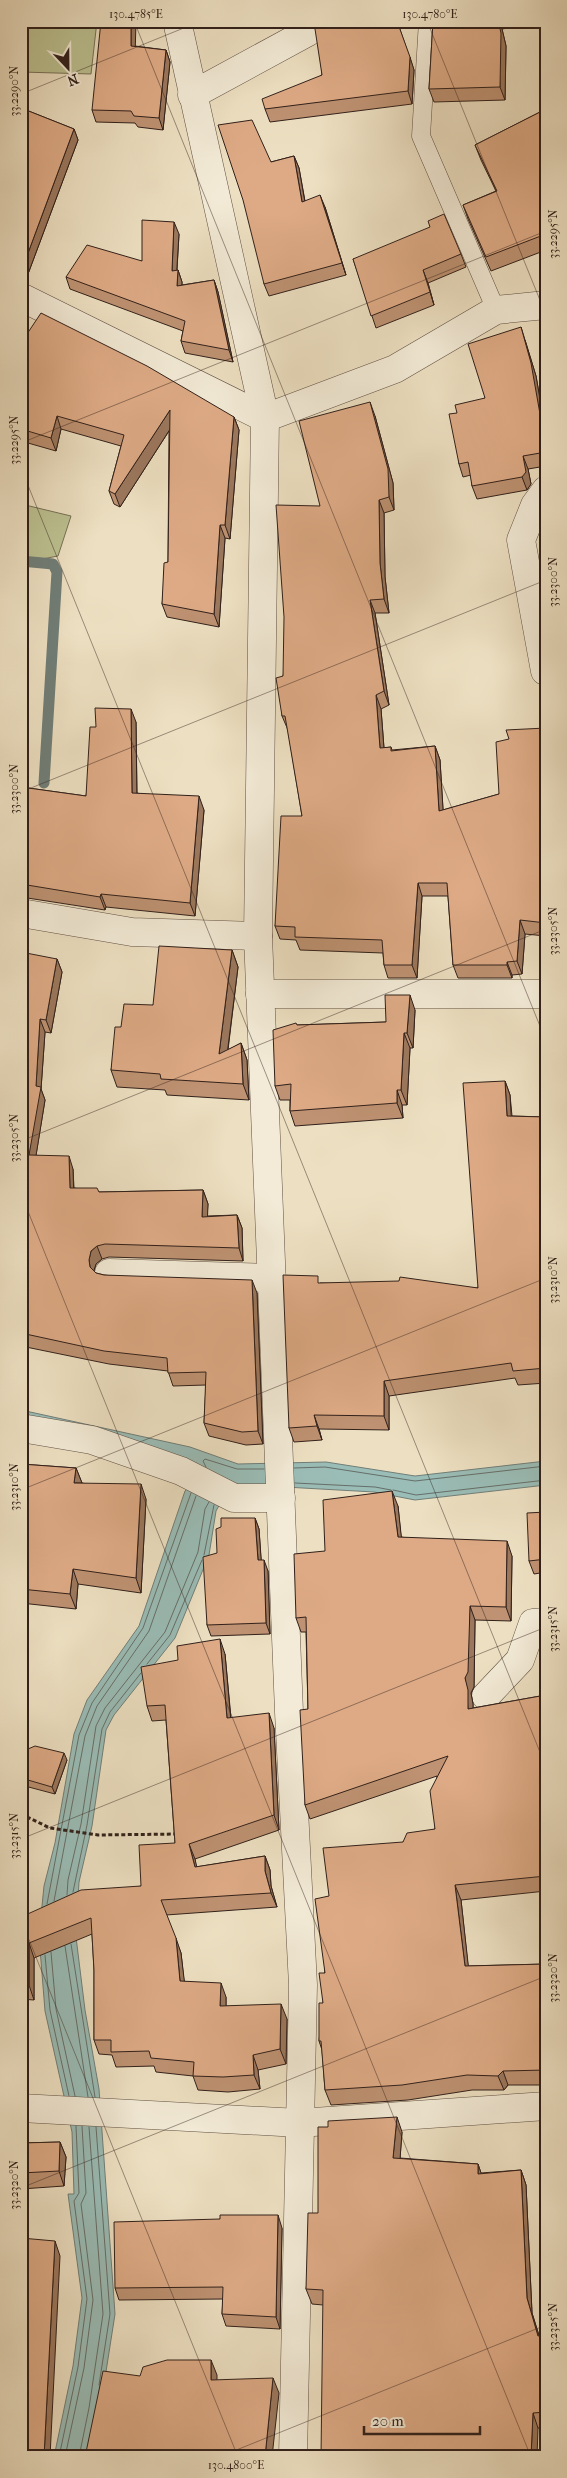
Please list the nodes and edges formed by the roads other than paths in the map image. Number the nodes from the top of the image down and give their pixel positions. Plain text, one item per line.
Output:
1 (177, 21) edge
2 (428, 21) edge
3 (308, 32) dead end
4 (192, 95) junction
5 (21, 297) edge
6 (546, 305) edge
7 (496, 310) junction
8 (265, 418) junction
9 (546, 490) edge
10 (545, 671) edge
11 (21, 914) edge
12 (258, 936) junction
13 (260, 994) junction
14 (546, 994) edge
15 (109, 1273) edge
16 (272, 1278) junction
17 (21, 1428) edge
18 (281, 1498) junction
19 (546, 1622) edge
20 (486, 1696) dead end
21 (546, 2106) edge
22 (21, 2108) edge
23 (299, 2123) junction
24 (293, 2457) edge

1 - 4 street
2 - 7 lane
3 - 4 street
4 - 8 street
5 - 8 street
6 - 7 street
7 - 8 street
8 - 12 street
9 - 10 street
11 - 12 street
12 - 13 street
13 - 14 street
13 - 16 street
15 - 16 street
16 - 18 street
17 - 18 street
18 - 23 street
19 - 20 street
21 - 23 street
22 - 23 street
23 - 24 street

